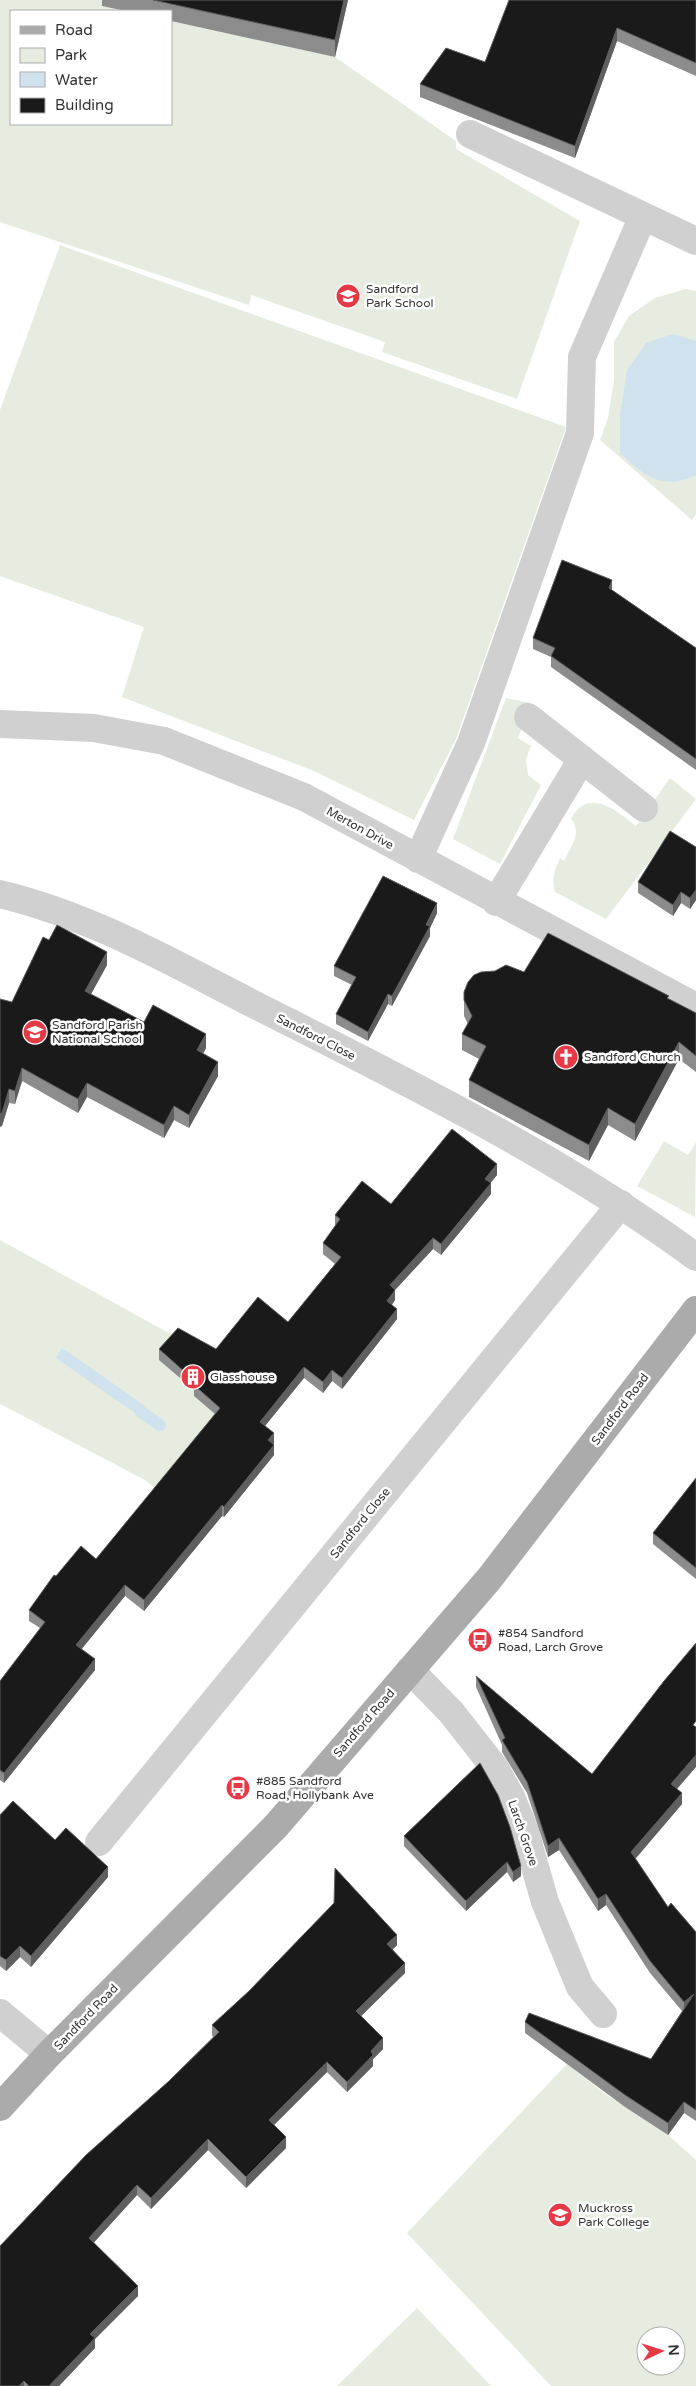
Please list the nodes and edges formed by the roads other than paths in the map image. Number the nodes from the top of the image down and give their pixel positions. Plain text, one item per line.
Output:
1 (470, 134) dead end
2 (643, 216) junction
3 (696, 241) edge
4 (528, 717) dead end
5 (0, 724) edge
6 (582, 759) junction
7 (644, 808) dead end
8 (418, 859) junction
9 (0, 894) edge
10 (496, 902) junction
11 (696, 1008) edge
12 (621, 1204) junction
13 (696, 1257) edge
14 (696, 1310) edge
15 (410, 1670) junction
16 (98, 1842) dead end
17 (0, 2013) edge
18 (603, 2014) dead end
19 (49, 2054) junction
20 (0, 2108) edge

1 - 2 street
2 - 3 street
2 - 8 street
4 - 6 street
5 - 8 street, Merton Drive
6 - 7 street
6 - 10 street
8 - 10 street, Merton Drive
9 - 12 street, Sandford Close
10 - 11 street, Merton Drive
12 - 13 street, Sandford Close
12 - 16 street, Sandford Close
14 - 15 main road, Sandford Road
15 - 18 street, Larch Grove
15 - 19 main road, Sandford Road
17 - 19 street
19 - 20 main road, Sandford Road

